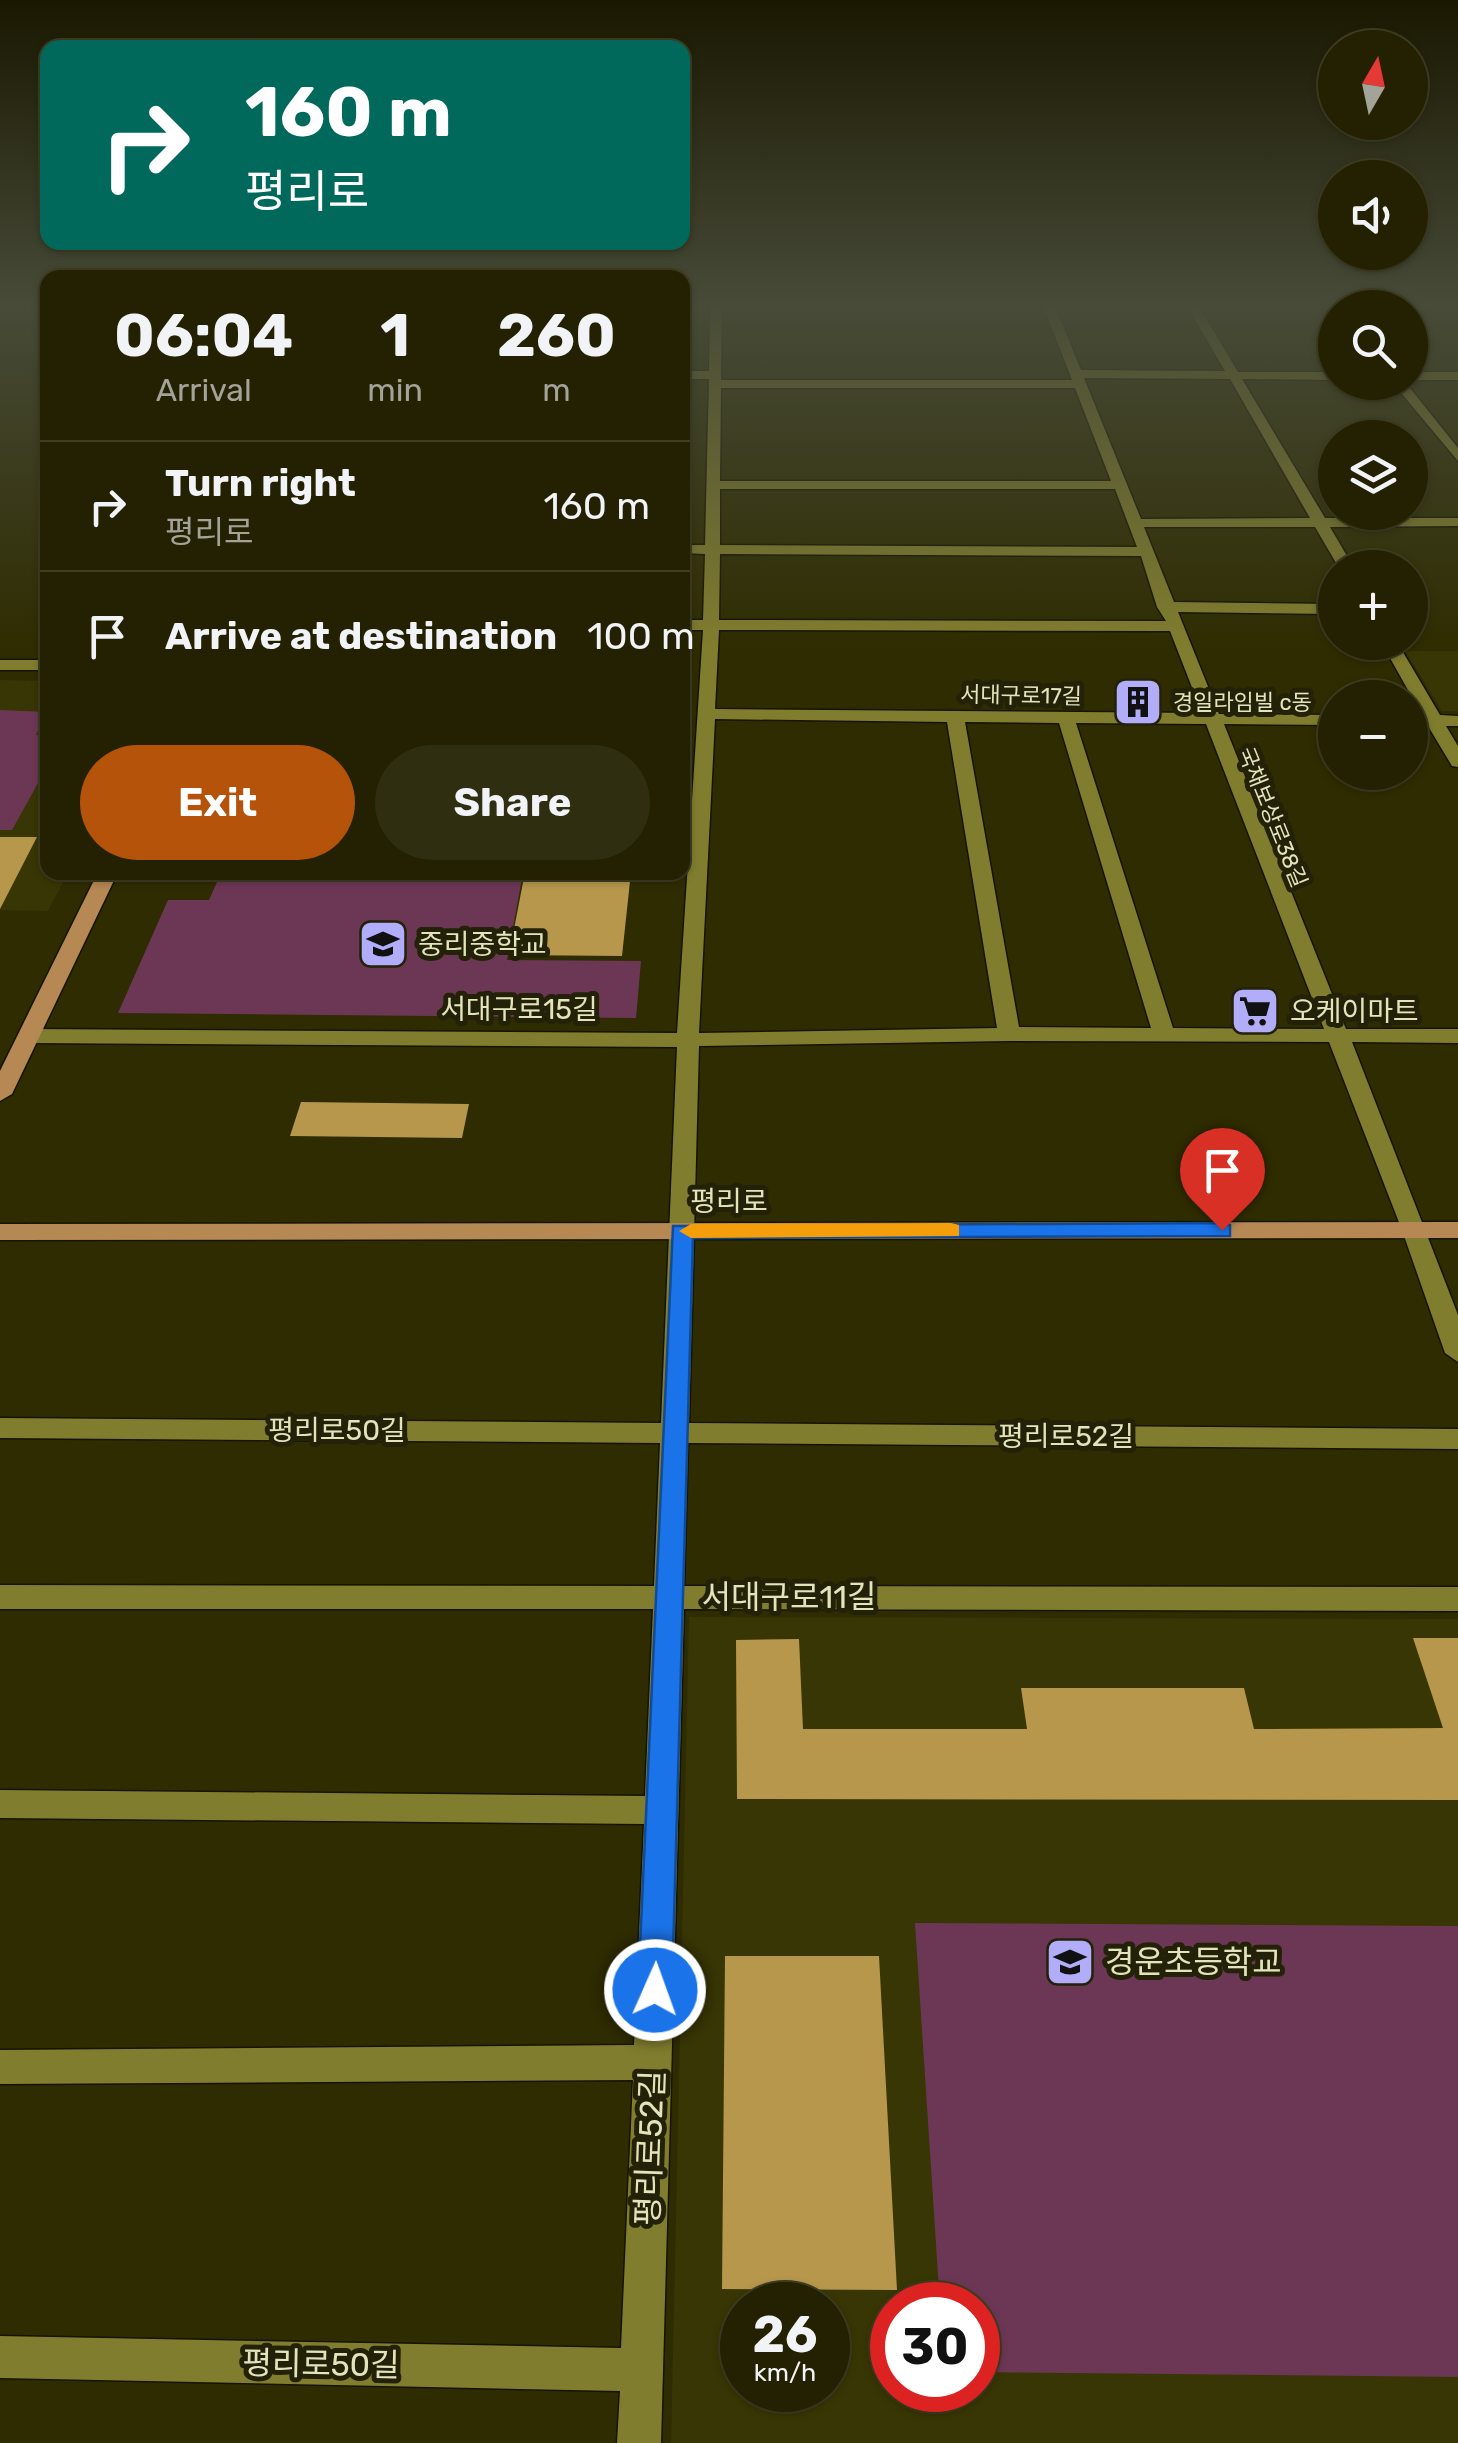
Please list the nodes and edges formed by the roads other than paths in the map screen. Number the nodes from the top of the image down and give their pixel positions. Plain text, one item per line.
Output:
1 (714, 422) edge
2 (1095, 422) edge
3 (1261, 422) edge
4 (1430, 422) edge
5 (1458, 457) edge
6 (715, 484) junction
7 (1120, 485) junction
8 (1318, 516) edge
9 (1428, 522) edge
10 (1458, 522) edge
11 (1135, 523) junction
12 (1318, 523) edge
13 (690, 549) edge
14 (714, 549) junction
15 (1144, 552) junction
16 (1165, 608) junction
17 (1318, 609) edge
18 (690, 625) edge
19 (712, 625) junction
20 (1174, 626) junction
21 (1399, 660) edge
22 (0, 665) edge
23 (40, 665) edge
24 (707, 714) junction
25 (955, 716) junction
26 (1066, 718) junction
27 (1210, 718) junction
28 (1318, 720) edge
29 (1428, 720) edge
30 (1432, 720) junction
31 (1458, 721) edge
32 (1458, 762) edge
33 (104, 880) edge
34 (1009, 1034) junction
35 (1164, 1035) junction
36 (28, 1036) junction
37 (1458, 1036) edge
38 (1336, 1037) junction
39 (688, 1040) junction
40 (0, 1094) edge
41 (1415, 1230) junction
42 (1458, 1230) edge
43 (682, 1231) junction
44 (0, 1232) edge
45 (1458, 1353) edge
46 (0, 1428) edge
47 (675, 1433) junction
48 (1458, 1439) edge
49 (669, 1596) junction
50 (0, 1597) edge
51 (1458, 1599) edge
52 (0, 1804) edge
53 (661, 1810) junction
54 (652, 2062) junction
55 (0, 2067) edge
56 (0, 2358) edge
57 (642, 2370) junction
58 (640, 2443) edge

1 - 6 street, 평리로52길
2 - 7 street, 국채보상로38길
3 - 8 street
4 - 5 street
6 - 7 street
6 - 14 street, 평리로52길
7 - 11 street, 국채보상로38길
9 - 10 street
11 - 12 street
11 - 15 street, 국채보상로38길
13 - 14 street
14 - 15 street
14 - 19 street, 평리로52길
15 - 16 street, 국채보상로38길
16 - 17 street
16 - 20 street, 국채보상로38길
18 - 19 street
19 - 20 street
19 - 24 street, 평리로52길
20 - 27 street, 국채보상로38길
21 - 30 street
22 - 23 street
24 - 25 street, 서대구로17길
24 - 39 street, 평리로52길
25 - 26 street, 서대구로17길
25 - 34 street
26 - 27 street, 서대구로17길
26 - 35 street
27 - 28 street, 서대구로17길
27 - 38 street, 국채보상로38길
29 - 30 street
30 - 31 street
30 - 32 street
33 - 36 main road
34 - 35 street, 서대구로15길
34 - 39 street, 서대구로15길
35 - 38 street, 서대구로15길
36 - 39 street, 서대구로15길
36 - 40 main road
37 - 38 street, 서대구로15길
38 - 41 street, 국채보상로38길
39 - 43 street, 평리로52길
41 - 42 main road, 평리로
41 - 43 main road, 평리로
41 - 45 street, 국채보상로38길
43 - 44 main road, 평리로
43 - 47 street, 평리로52길
46 - 47 street, 평리로50길
47 - 48 street, 평리로52길
47 - 49 street, 평리로52길
49 - 50 street, 서대구로11길
49 - 51 street, 서대구로11길
49 - 53 street, 평리로52길
52 - 53 street
53 - 54 street, 평리로52길
54 - 55 street
54 - 57 street, 평리로52길
56 - 57 street, 평리로50길
57 - 58 street, 평리로52길

